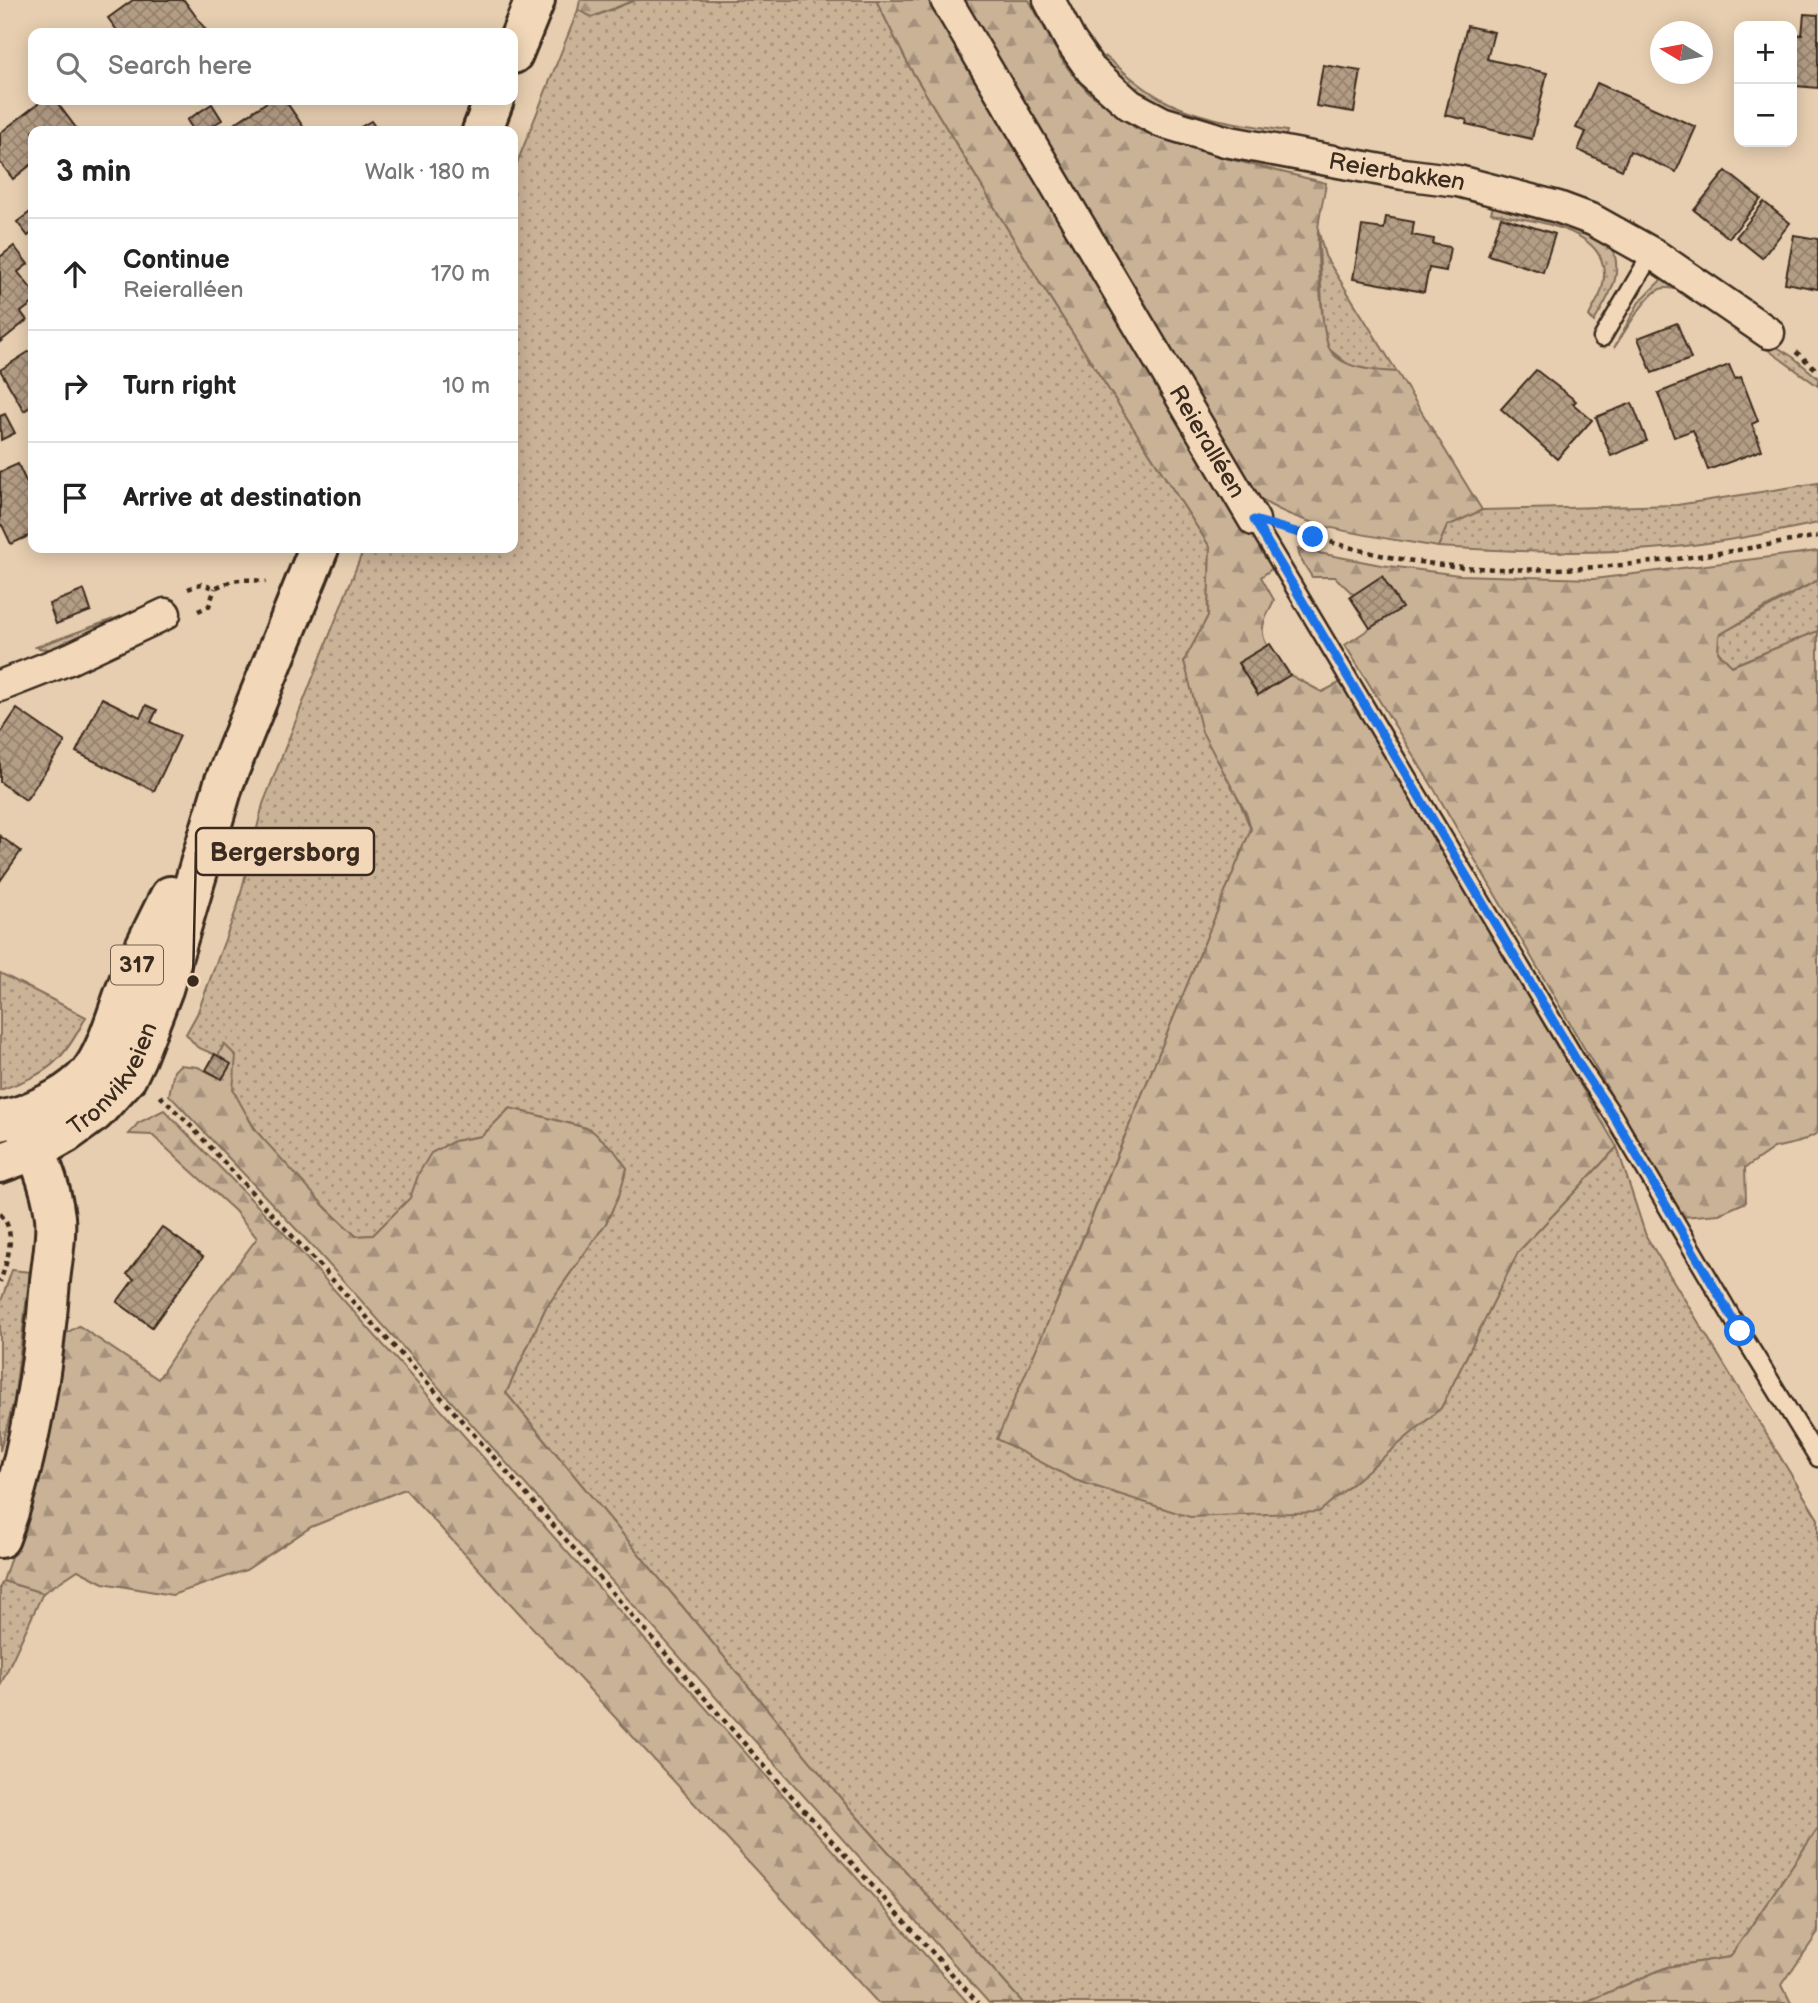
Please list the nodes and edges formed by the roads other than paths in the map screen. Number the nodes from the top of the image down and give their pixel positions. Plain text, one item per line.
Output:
1 (535, 0) edge
2 (946, 0) edge
3 (1049, 0) edge
4 (518, 42) edge
5 (492, 105) edge
6 (484, 126) edge
7 (1652, 253) junction
8 (1769, 333) dead end
9 (1602, 338) dead end
10 (1254, 520) joint
11 (317, 553) edge
12 (165, 614) road end
13 (0, 686) edge
14 (19, 1129) edge
15 (0, 1163) edge
16 (1818, 1458) edge
17 (0, 1538) edge

1 - 4 main road
2 - 10 street, Reieralléen
3 - 7 street, Reierbakken
5 - 6 main road
7 - 8 street, Reierbakken
7 - 9 lane
10 - 16 lane, Reieralléen
11 - 14 main road, Tronvikveien / 317
12 - 13 street
14 - 15 main road
14 - 17 main road, Tronvikveien

